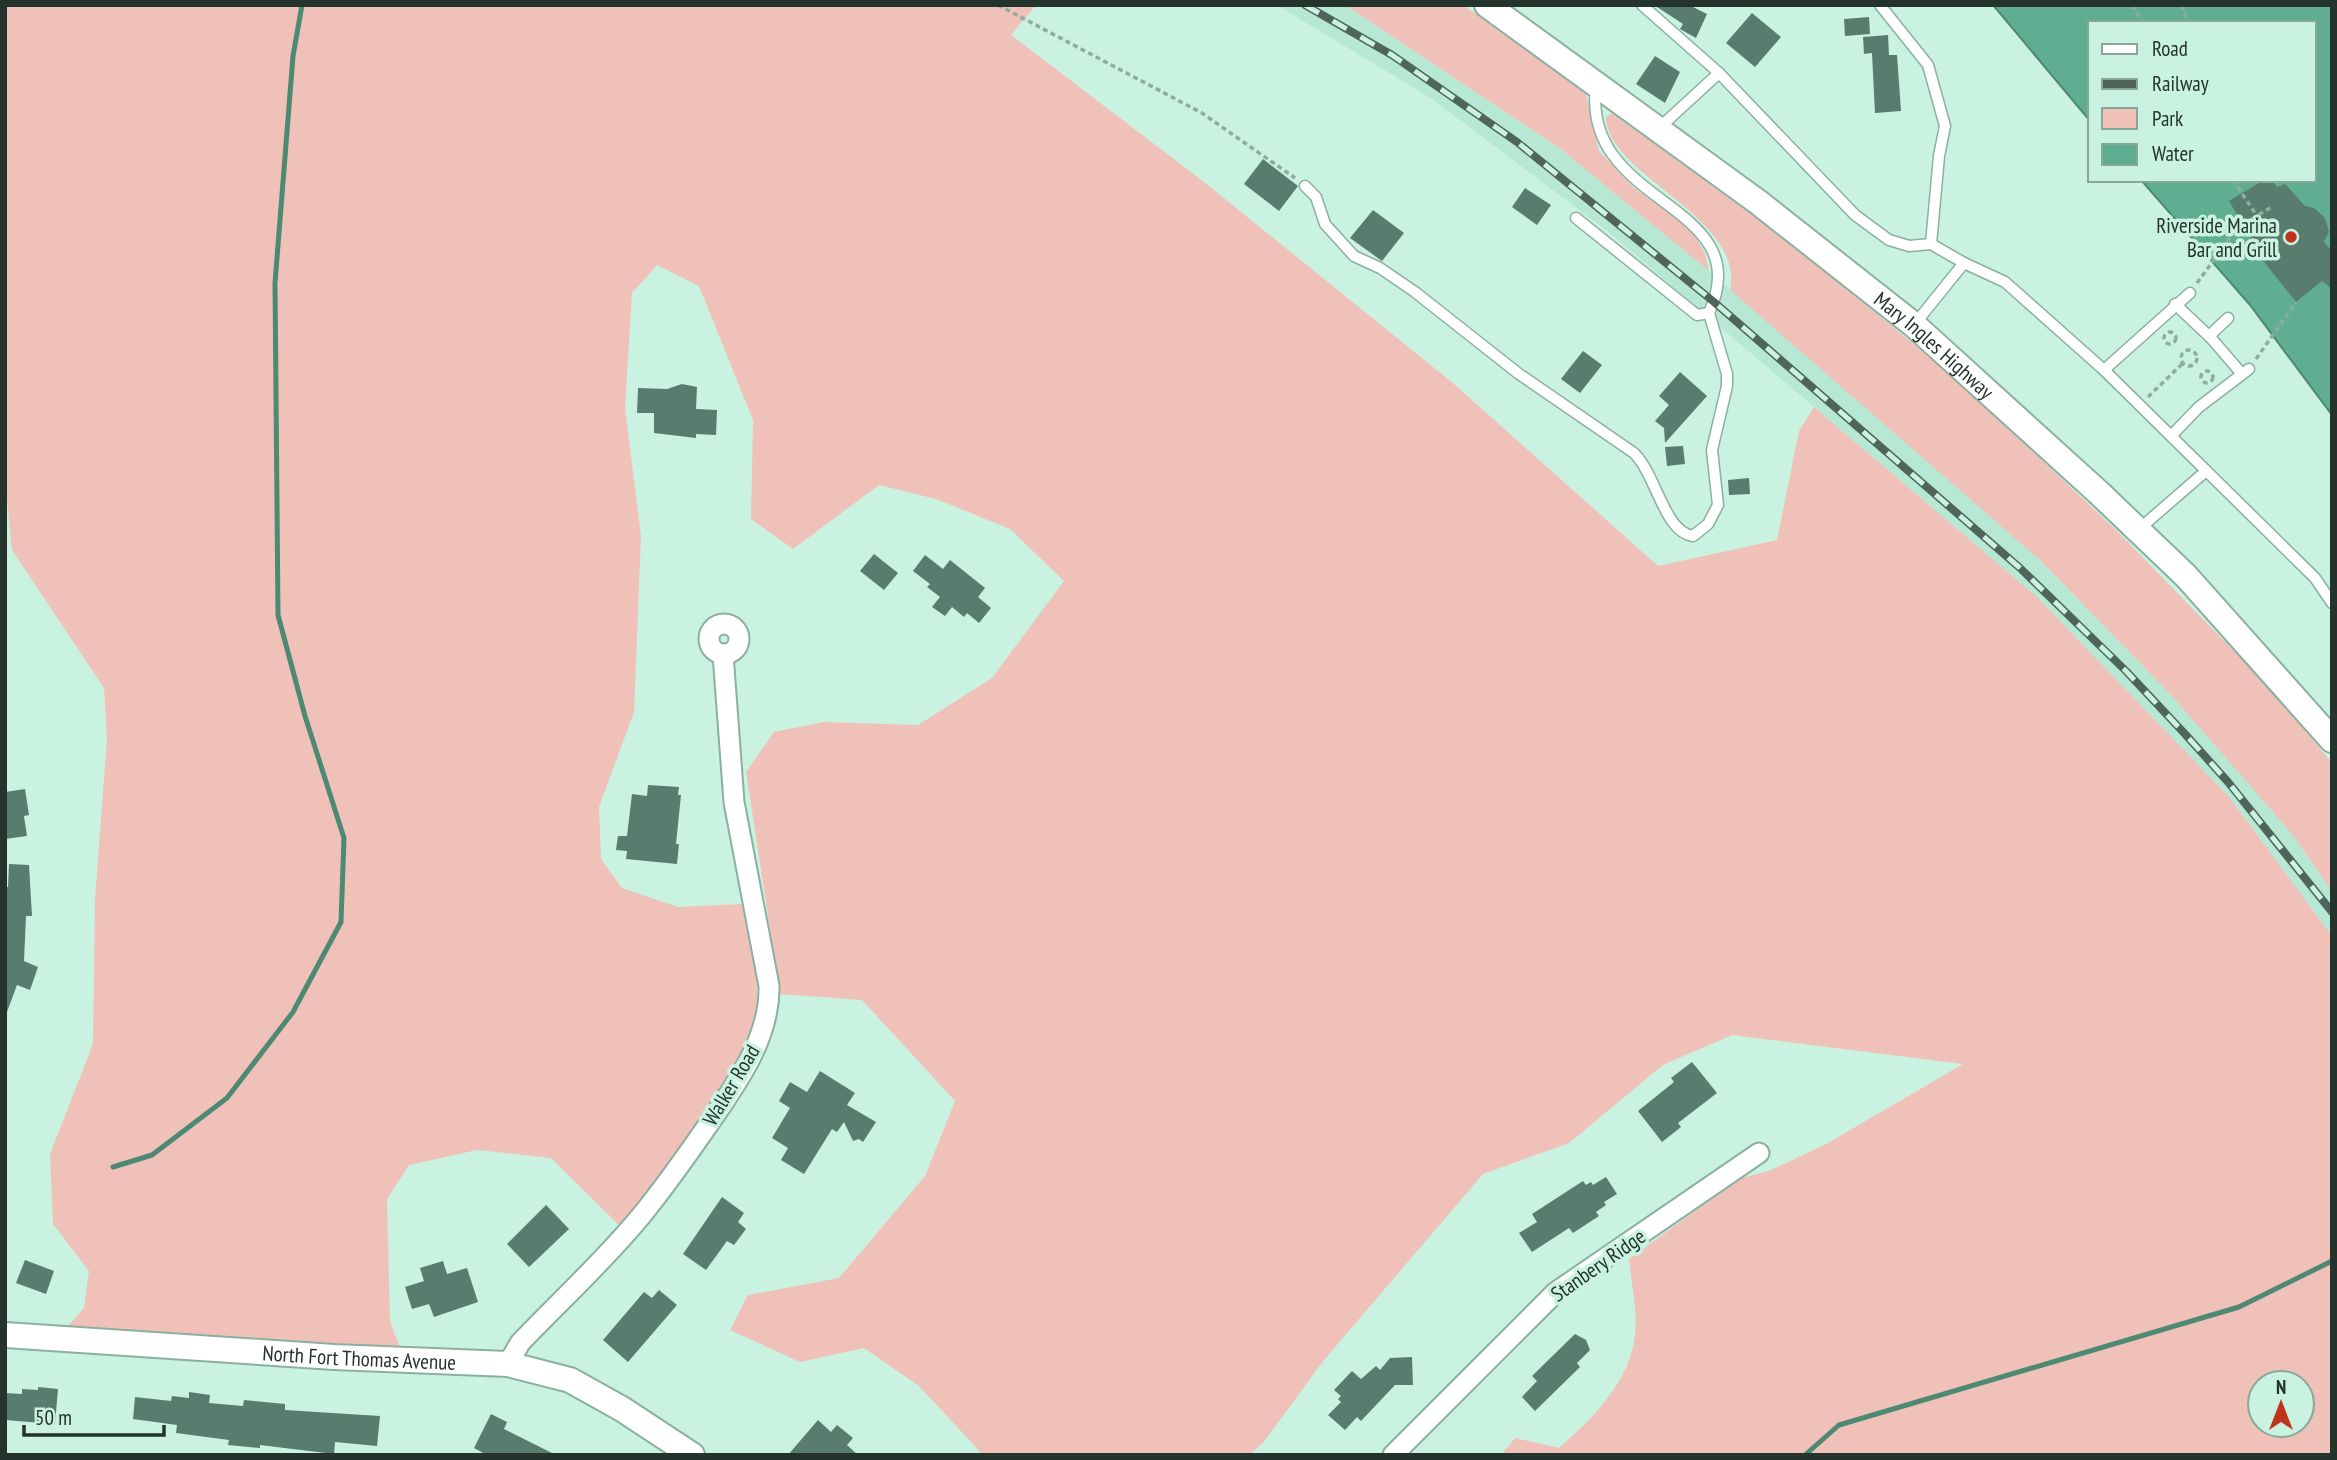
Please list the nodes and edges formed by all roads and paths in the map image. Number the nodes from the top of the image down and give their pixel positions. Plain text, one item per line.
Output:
1 (998, 5) edge
2 (1487, 5) edge
3 (1642, 5) edge
4 (1880, 5) edge
5 (2132, 5) edge
6 (2181, 5) edge
7 (2142, 21) edge
8 (2188, 21) edge
9 (1719, 73) junction
10 (1596, 86) junction
11 (1657, 129) junction
12 (2234, 182) edge
13 (1305, 186) joint
14 (2273, 206) dead end
15 (2255, 213) dead end
16 (1576, 218) dead end
17 (1931, 244) junction
18 (1964, 263) junction
19 (2190, 293) joint
20 (2296, 302) dead end
21 (2175, 304) junction
22 (1709, 313) junction
23 (2228, 318) dead end
24 (1914, 325) junction
25 (2209, 336) junction
26 (2175, 342) dead end
27 (2183, 352) junction
28 (2183, 363) junction
29 (2194, 363) junction
30 (2104, 370) junction
31 (2203, 372) dead end
32 (2245, 372) junction
33 (2141, 404) junction
34 (2172, 435) junction
35 (2206, 471) junction
36 (2138, 530) junction
37 (2332, 603) edge
38 (723, 654) dead end
39 (2332, 740) edge
40 (1759, 1153) dead end
41 (5, 1335) edge
42 (508, 1364) junction
43 (691, 1455) edge
44 (1393, 1455) edge

1 - 13 path
2 - 10 street, Mary Ingles Highway
3 - 9 lane
4 - 17 lane
5 - 7 path
6 - 8 path
9 - 11 lane
9 - 17 lane
10 - 11 street, Mary Ingles Highway
10 - 22 lane
11 - 24 street, Mary Ingles Highway
12 - 15 path
13 - 22 lane
14 - 19 path
16 - 22 lane
17 - 18 lane
18 - 24 lane
18 - 30 lane
19 - 21 lane
20 - 32 path
21 - 25 lane
21 - 30 lane
23 - 25 lane
24 - 36 street, Mary Ingles Highway
25 - 32 lane
26 - 27 path
27 - 28 path
27 - 29 path
28 - 29 path
28 - 33 path
29 - 31 path
30 - 33 lane
32 - 34 lane
33 - 34 lane
34 - 35 lane
35 - 36 lane
35 - 37 lane
36 - 39 street, Mary Ingles Highway
38 - 42 street, Walker Road
40 - 44 street, Stanbery Ridge
41 - 42 street, North Fort Thomas Avenue
42 - 43 street, North Fort Thomas Avenue

